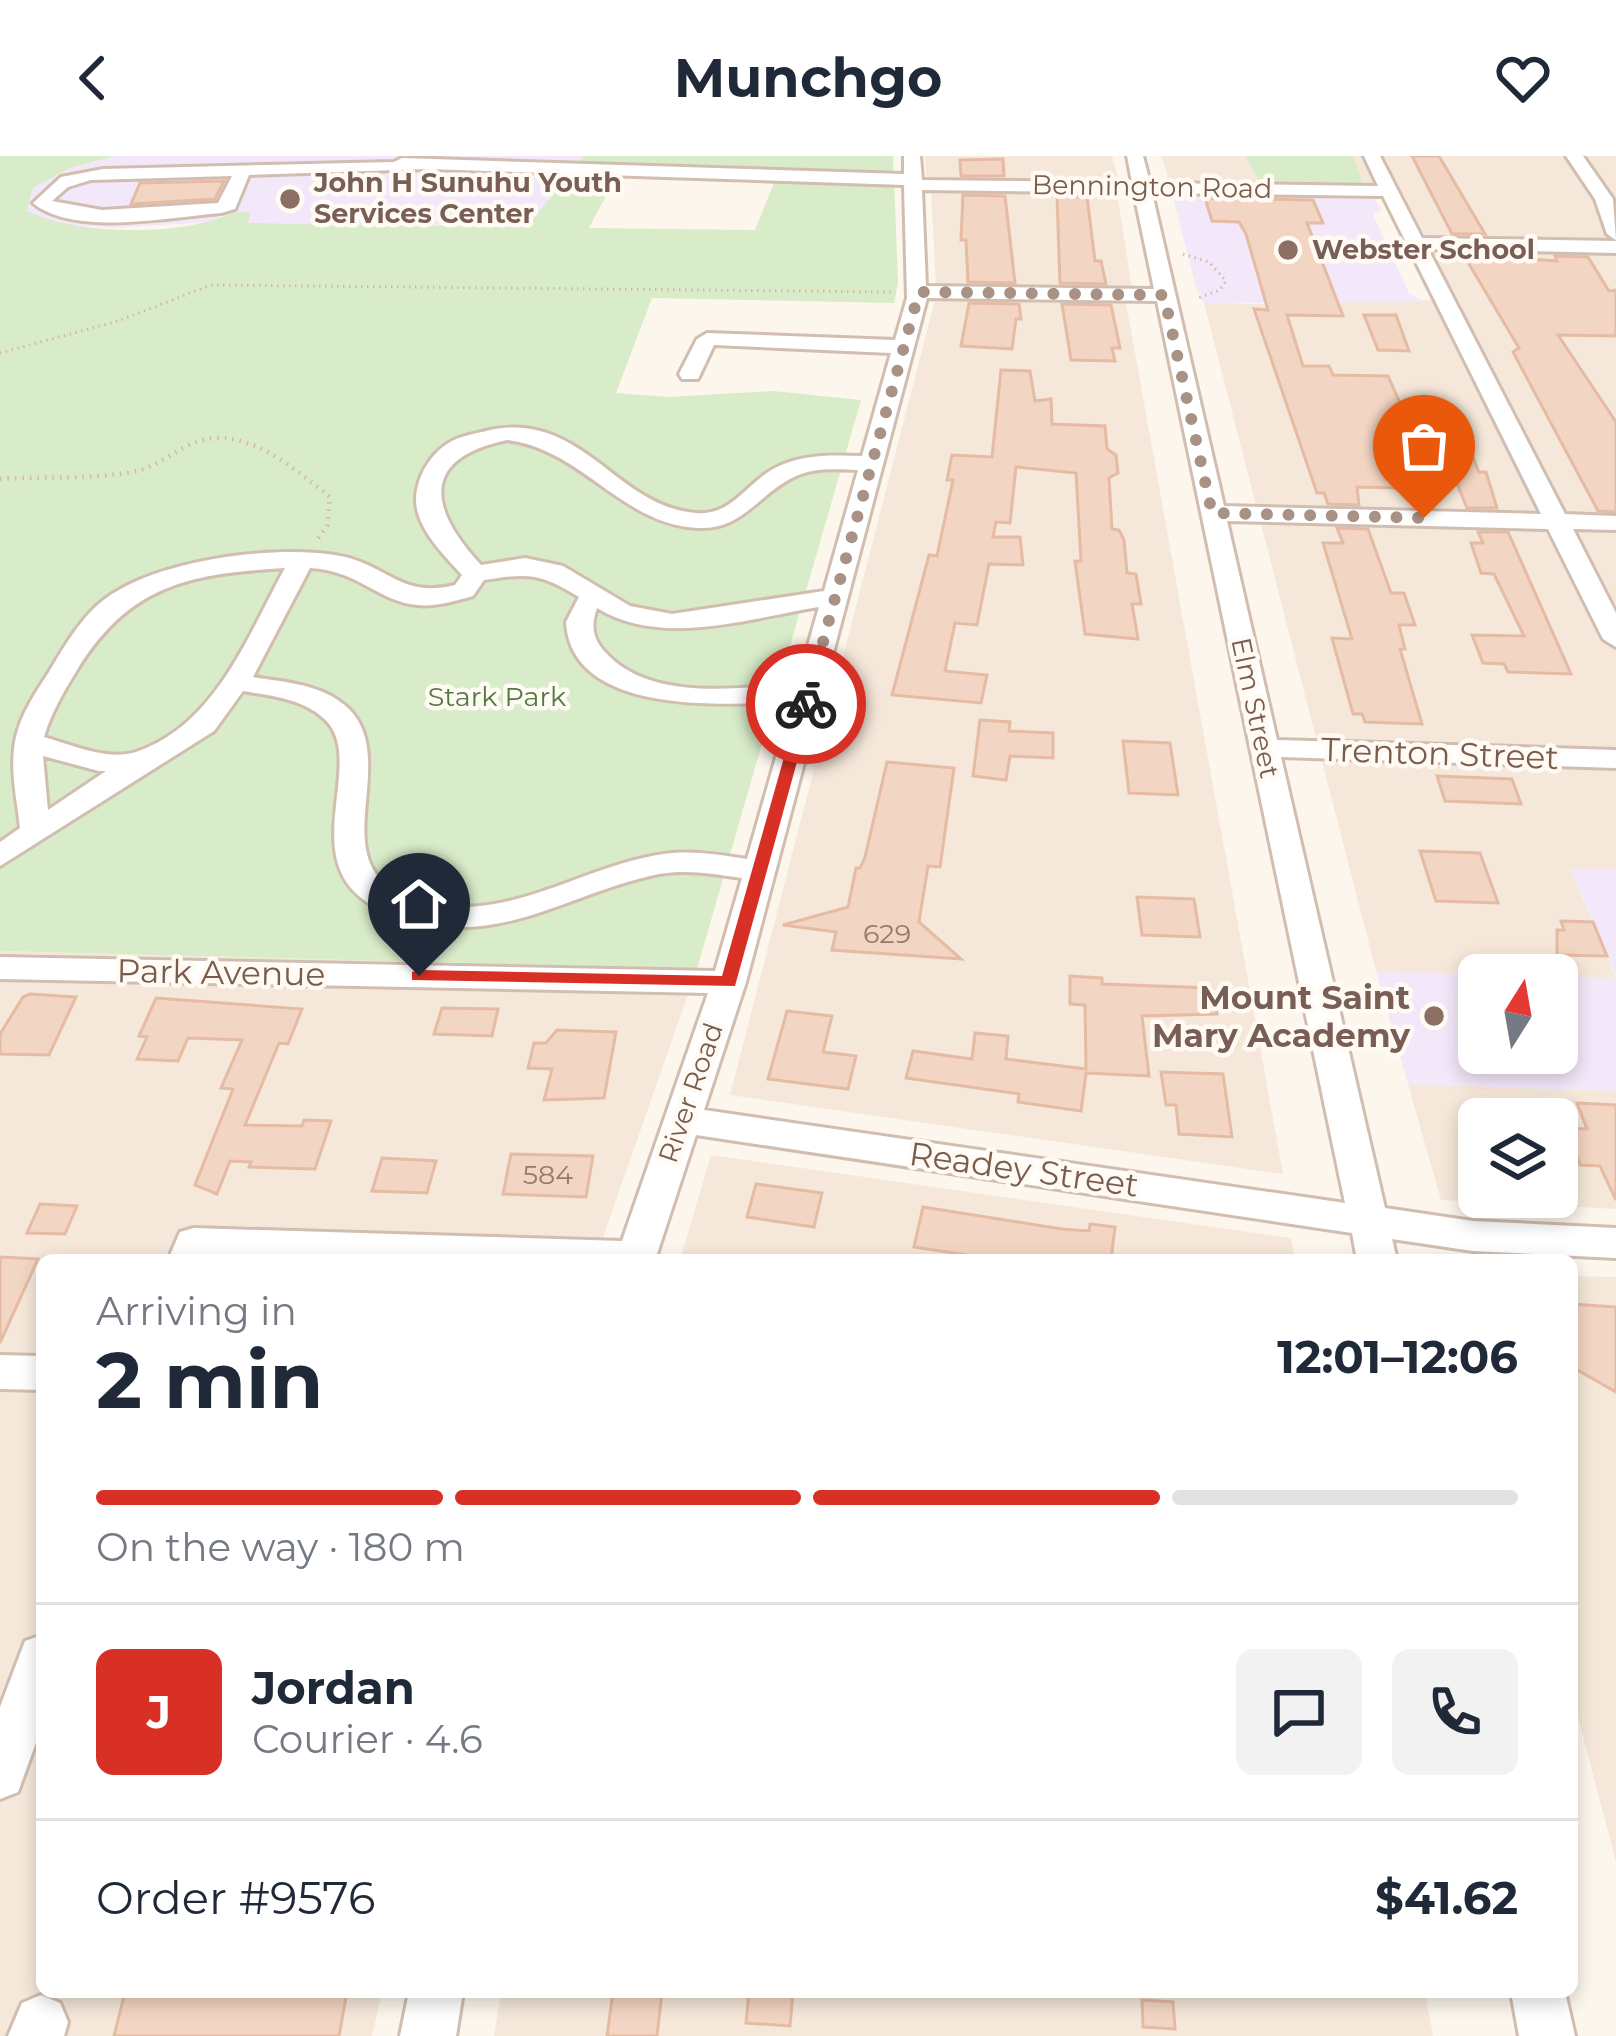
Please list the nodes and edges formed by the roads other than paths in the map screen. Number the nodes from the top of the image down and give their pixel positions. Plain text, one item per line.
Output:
1 (136, 156) edge
2 (190, 156) edge
3 (397, 156) edge
4 (1135, 156) edge
5 (1372, 156) edge
6 (1574, 156) edge
7 (421, 167) junction
8 (234, 169) junction
9 (913, 174) edge
10 (68, 180) junction
11 (1142, 187) junction
12 (1390, 190) junction
13 (1616, 234) edge
14 (1417, 243) junction
15 (1616, 247) edge
16 (910, 292) junction
17 (1164, 295) junction
18 (904, 347) junction
19 (691, 374) dead end
20 (873, 464) junction
21 (1212, 513) junction
22 (1554, 522) junction
23 (1616, 523) edge
24 (301, 562) junction
25 (476, 574) junction
26 (836, 597) junction
27 (592, 598) junction
28 (1616, 640) edge
29 (236, 682) junction
30 (809, 692) junction
31 (30, 742) junction
32 (1263, 748) junction
33 (1616, 759) edge
34 (140, 761) junction
35 (36, 832) junction
36 (0, 856) edge
37 (760, 871) junction
38 (0, 968) edge
39 (729, 982) junction
40 (681, 1120) junction
41 (1368, 1218) junction
42 (1616, 1243) edge
43 (191, 1252) edge
44 (318, 1254) edge
45 (637, 1254) edge
46 (1376, 1254) edge
47 (0, 1372) edge
48 (36, 1373) edge
49 (36, 1676) edge
50 (0, 1775) edge
51 (435, 1998) edge
52 (1539, 1998) edge
53 (428, 2036) edge
54 (1547, 2036) edge

1 - 10 street
2 - 8 street
3 - 7 street
4 - 11 street, Elm Street
5 - 12 street
6 - 13 street
7 - 8 street, Bennington Road
7 - 9 street, Bennington Road
8 - 10 street
8 - 10 street
9 - 11 street, Bennington Road
9 - 16 street, River Road
11 - 12 street, Bennington Road
11 - 17 street, Elm Street
12 - 14 street
14 - 15 street
14 - 22 street
16 - 17 street
16 - 18 street, River Road
17 - 21 street, Elm Street
18 - 19 street
18 - 20 street, River Road
20 - 25 street
20 - 26 street, River Road
21 - 22 street
21 - 32 street, Elm Street
22 - 23 street
22 - 28 street
24 - 25 street
24 - 29 street
24 - 31 street
25 - 27 street
26 - 27 street
26 - 30 street, River Road
27 - 30 street
29 - 34 street
29 - 37 street
30 - 37 street, River Road
31 - 34 street
31 - 35 street
32 - 33 street, Trenton Street
32 - 41 street, Elm Street
34 - 35 street
35 - 36 street
37 - 39 street, River Road
38 - 39 street, Park Avenue
39 - 40 street, River Road
40 - 41 street, Readey Street
40 - 45 street, River Road
41 - 42 street, Readey Street
41 - 46 street, Elm Street
43 - 44 street
47 - 48 street
49 - 50 street
51 - 53 street
52 - 54 street

